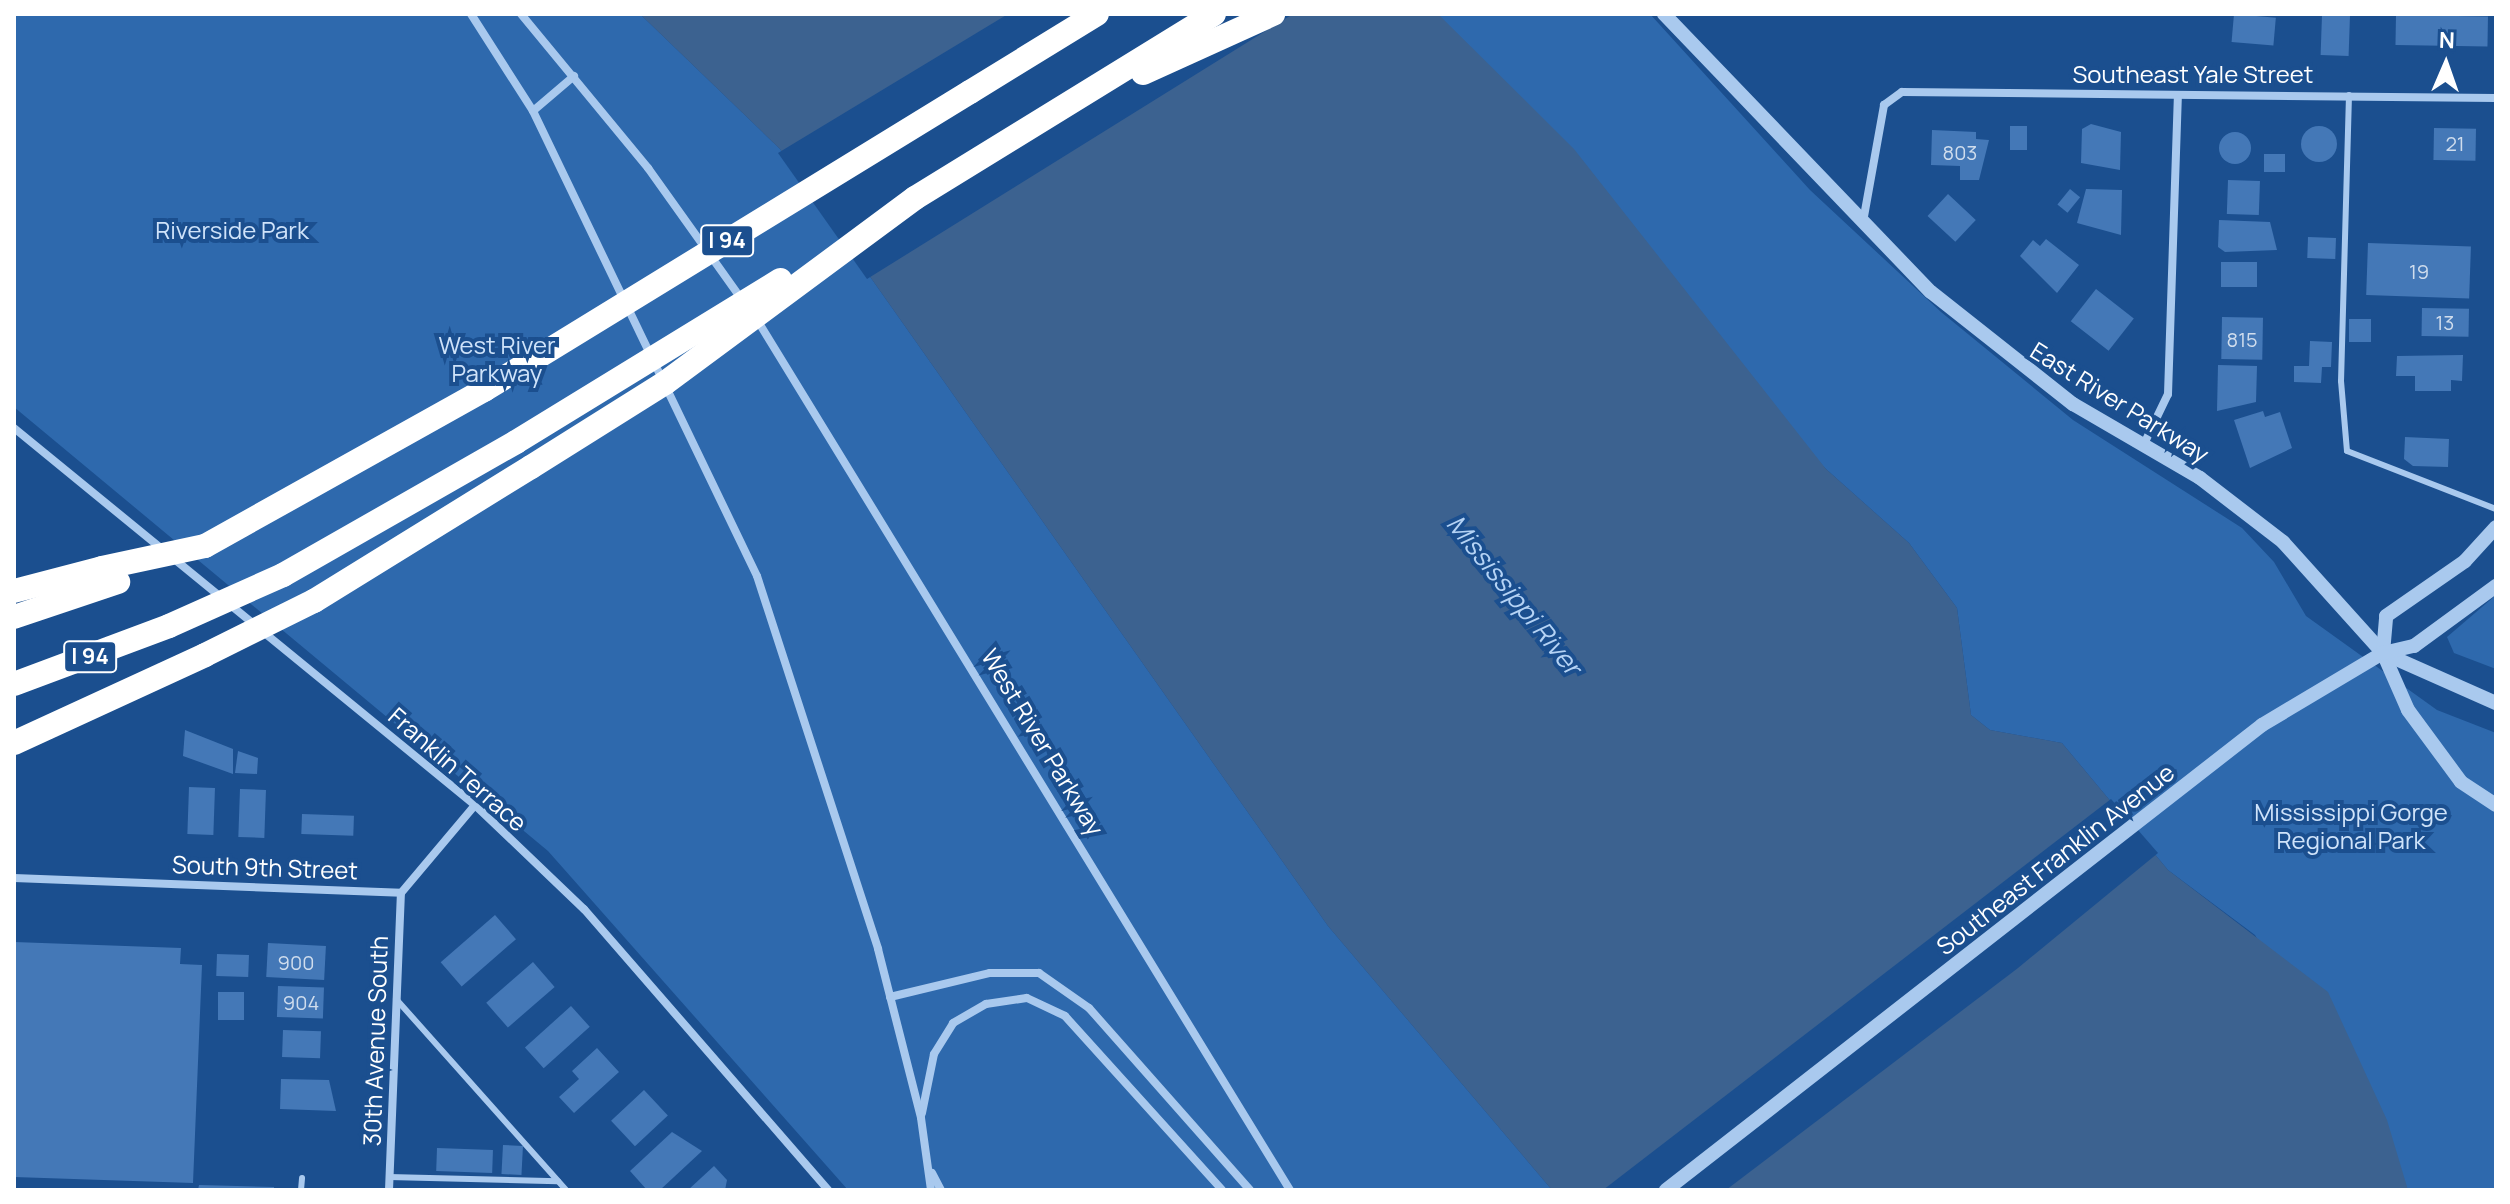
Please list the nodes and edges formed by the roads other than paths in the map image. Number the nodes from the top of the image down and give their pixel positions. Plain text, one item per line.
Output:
1 (471, 14) edge
2 (521, 14) edge
3 (1079, 14) edge
4 (1097, 14) edge
5 (1214, 14) edge
6 (1273, 14) edge
7 (1664, 14) edge
8 (574, 76) junction
9 (970, 92) junction
10 (2349, 94) junction
11 (2178, 95) junction
12 (2496, 98) edge
13 (533, 111) junction
14 (1050, 115) junction
15 (915, 198) junction
16 (1862, 228) junction
17 (14, 428) edge
18 (2144, 444) junction
19 (2496, 509) edge
20 (2496, 527) edge
21 (110, 575) junction
22 (2496, 586) edge
23 (14, 591) edge
24 (14, 617) edge
25 (2383, 653) junction
26 (14, 684) edge
27 (2496, 703) edge
28 (14, 743) edge
29 (475, 805) junction
30 (2496, 805) edge
31 (14, 878) edge
32 (401, 893) junction
33 (890, 997) junction
34 (396, 999) junction
35 (921, 1118) junction
36 (930, 1169) junction
37 (389, 1177) junction
38 (302, 1178) dead end
39 (558, 1181) junction
40 (301, 1190) edge
41 (389, 1190) edge
42 (566, 1190) edge
43 (828, 1190) edge
44 (931, 1190) edge
45 (941, 1190) edge
46 (1222, 1190) edge
47 (1250, 1190) edge
48 (1290, 1190) edge
49 (1666, 1190) edge

1 - 13 street
2 - 8 street, West River Parkway
3 - 9 highway
4 - 9 highway, I 94
5 - 14 highway, I 94
6 - 14 highway
7 - 16 street, East River Parkway
8 - 13 street
8 - 48 street, West River Parkway
9 - 21 highway, I 94, bridge
10 - 11 street, Southeast Yale Street
10 - 12 street, Southeast Yale Street
10 - 19 lane
11 - 16 street, Southeast Yale Street
11 - 18 street
13 - 33 street
14 - 15 highway, I 94
15 - 26 highway, I 94, bridge
15 - 28 highway, bridge
16 - 18 street, East River Parkway
17 - 29 street, Franklin Terrace
18 - 25 street, East River Parkway
20 - 25 street
21 - 23 highway
21 - 24 highway
22 - 25 street, Southeast Franklin Avenue
25 - 27 street
25 - 30 street, East River Parkway
25 - 49 street, Southeast Franklin Avenue
29 - 32 street
29 - 43 street, Franklin Terrace
31 - 32 street, South 9th Street
32 - 34 street, 30th Avenue South
33 - 35 street
33 - 47 street
34 - 37 street, 30th Avenue South
34 - 39 lane
35 - 36 street
35 - 46 street
36 - 44 street
36 - 45 street
37 - 39 lane
37 - 41 street, 30th Avenue South
38 - 40 lane
39 - 42 lane

